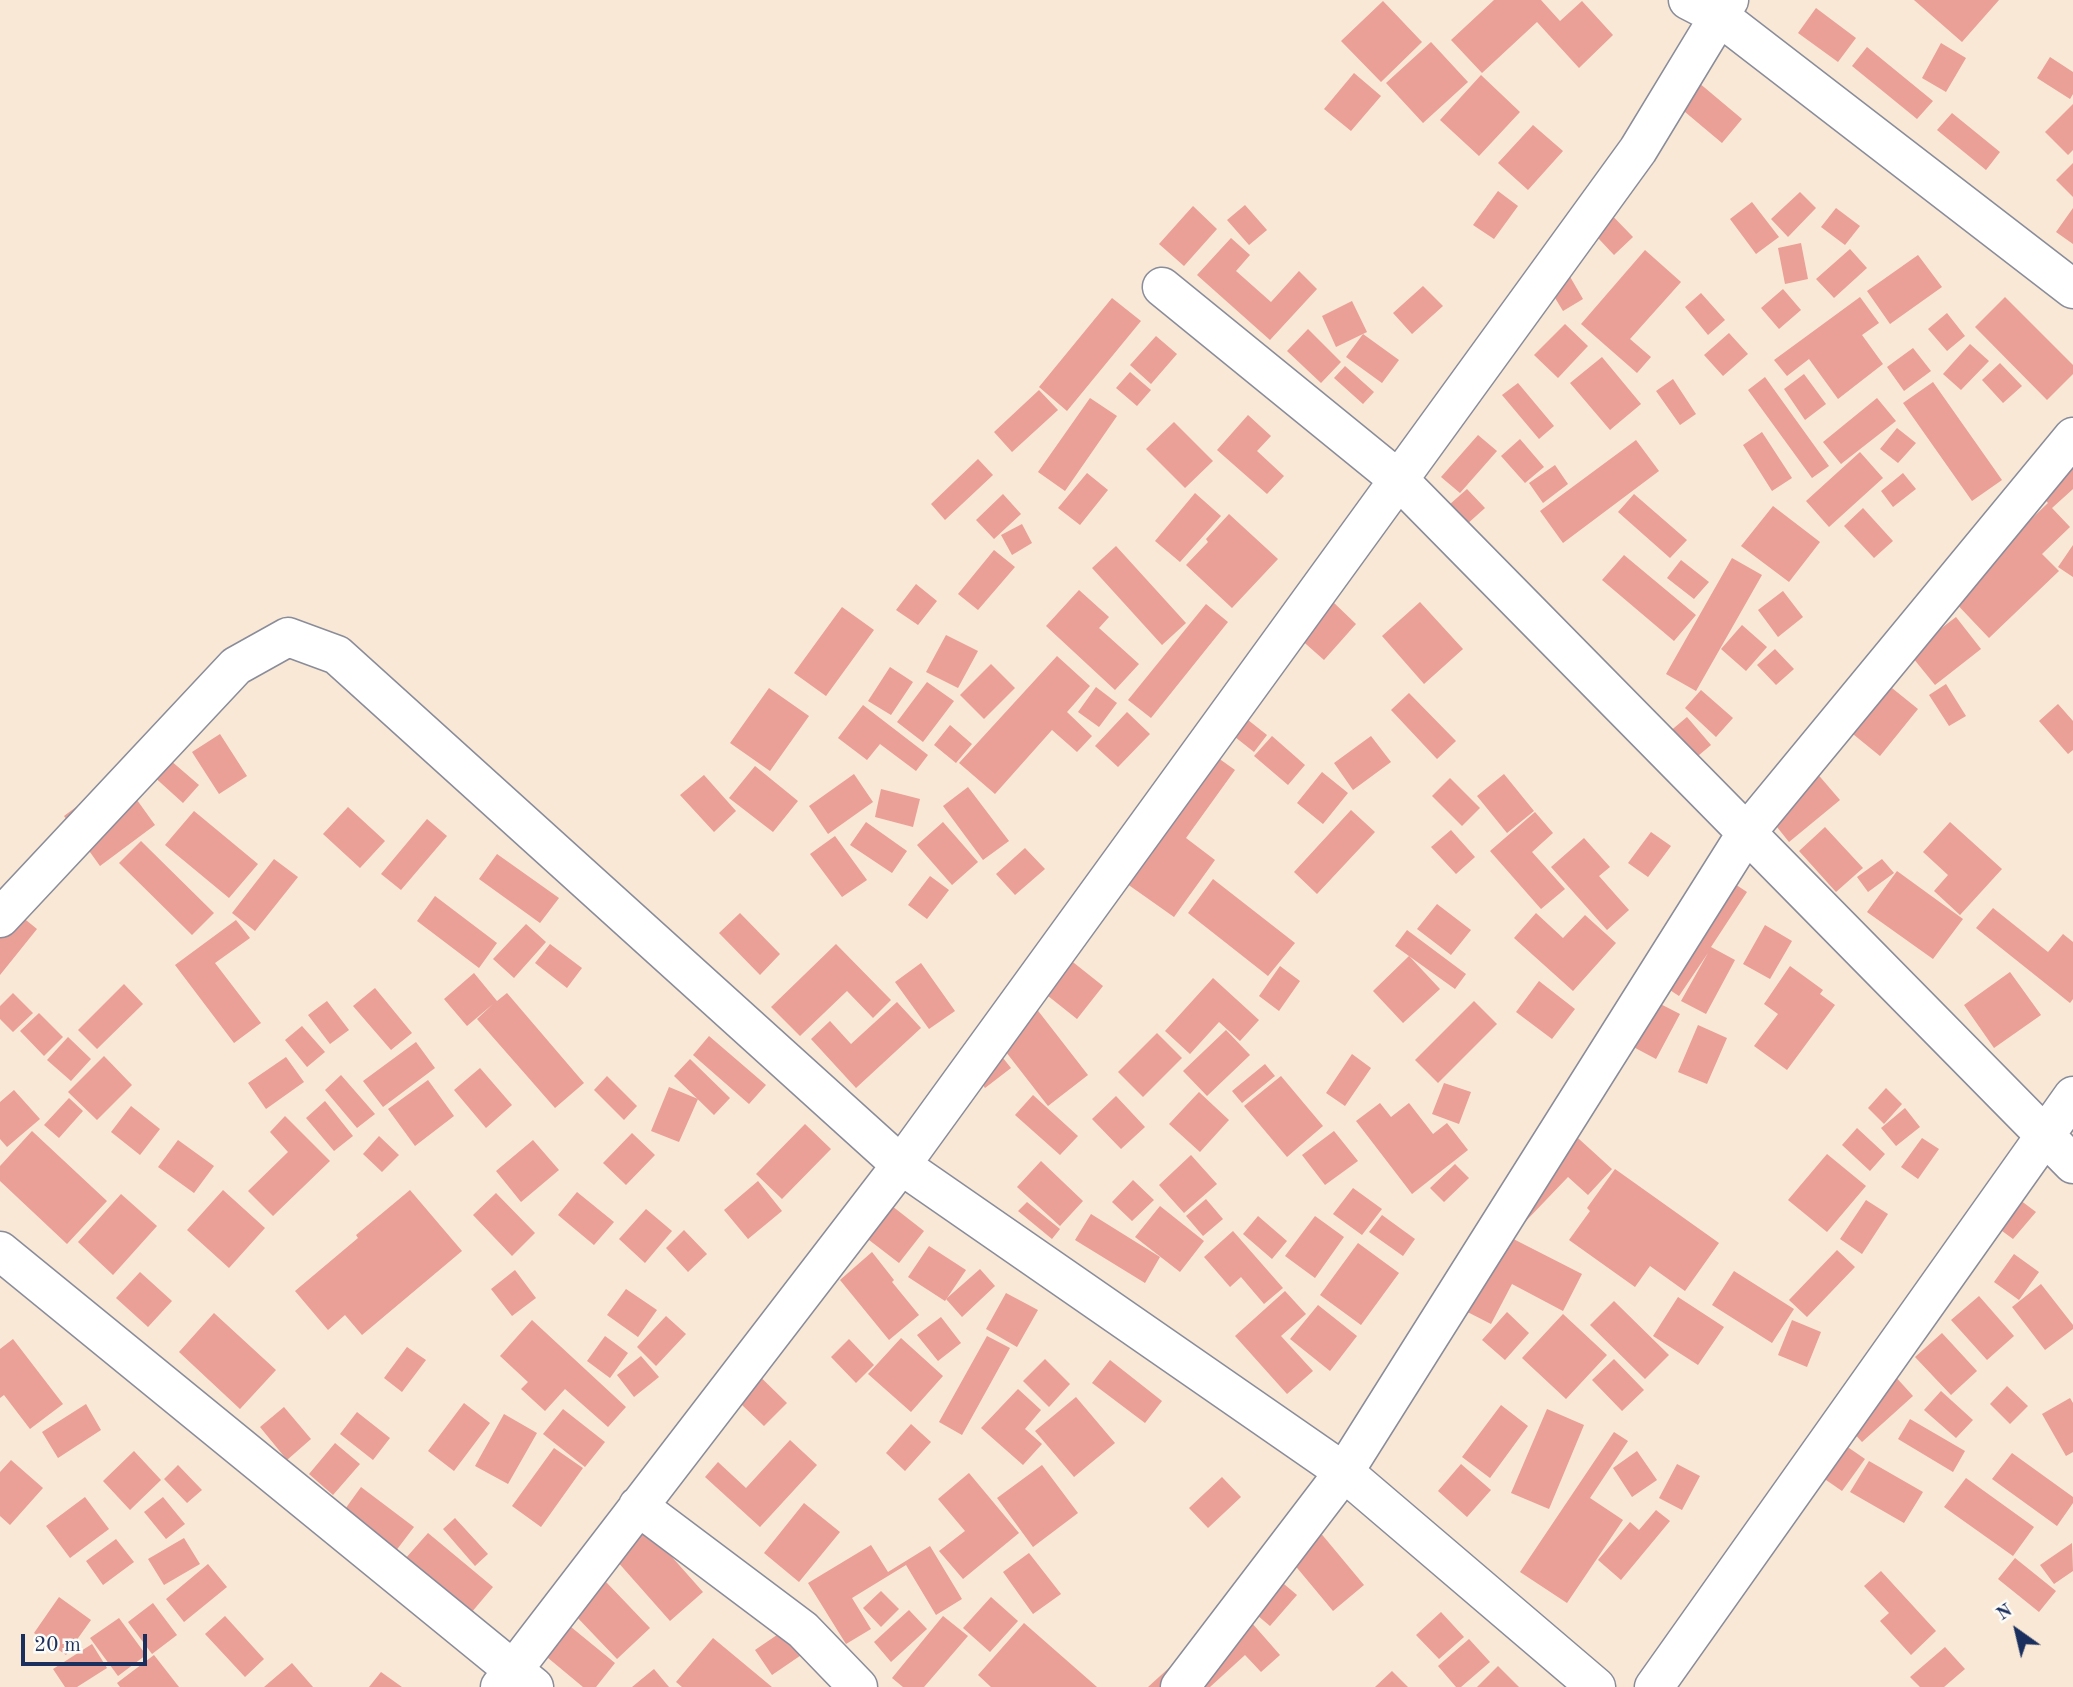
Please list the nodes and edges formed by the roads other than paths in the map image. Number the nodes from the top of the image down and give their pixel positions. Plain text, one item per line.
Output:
1 (1712, 5) edge
2 (1162, 287) dead end
3 (2073, 289) edge
4 (2073, 437) edge
5 (1399, 480) junction
6 (1747, 832) junction
7 (0, 918) edge
8 (2073, 1096) edge
9 (2046, 1137) junction
10 (2073, 1164) edge
11 (901, 1165) junction
12 (0, 1251) edge
13 (1344, 1472) junction
14 (638, 1506) junction
15 (515, 1682) edge
16 (858, 1687) edge
17 (1180, 1687) edge
18 (1596, 1687) edge
19 (1654, 1687) edge

1 - 3 street
1 - 5 street
2 - 5 street
4 - 6 street
5 - 6 street
5 - 11 street
6 - 9 street
6 - 13 street
7 - 11 street
8 - 9 street
9 - 10 street
9 - 19 street
11 - 13 street
11 - 14 street
12 - 15 street
13 - 17 street
13 - 18 street
14 - 15 street
14 - 16 street

